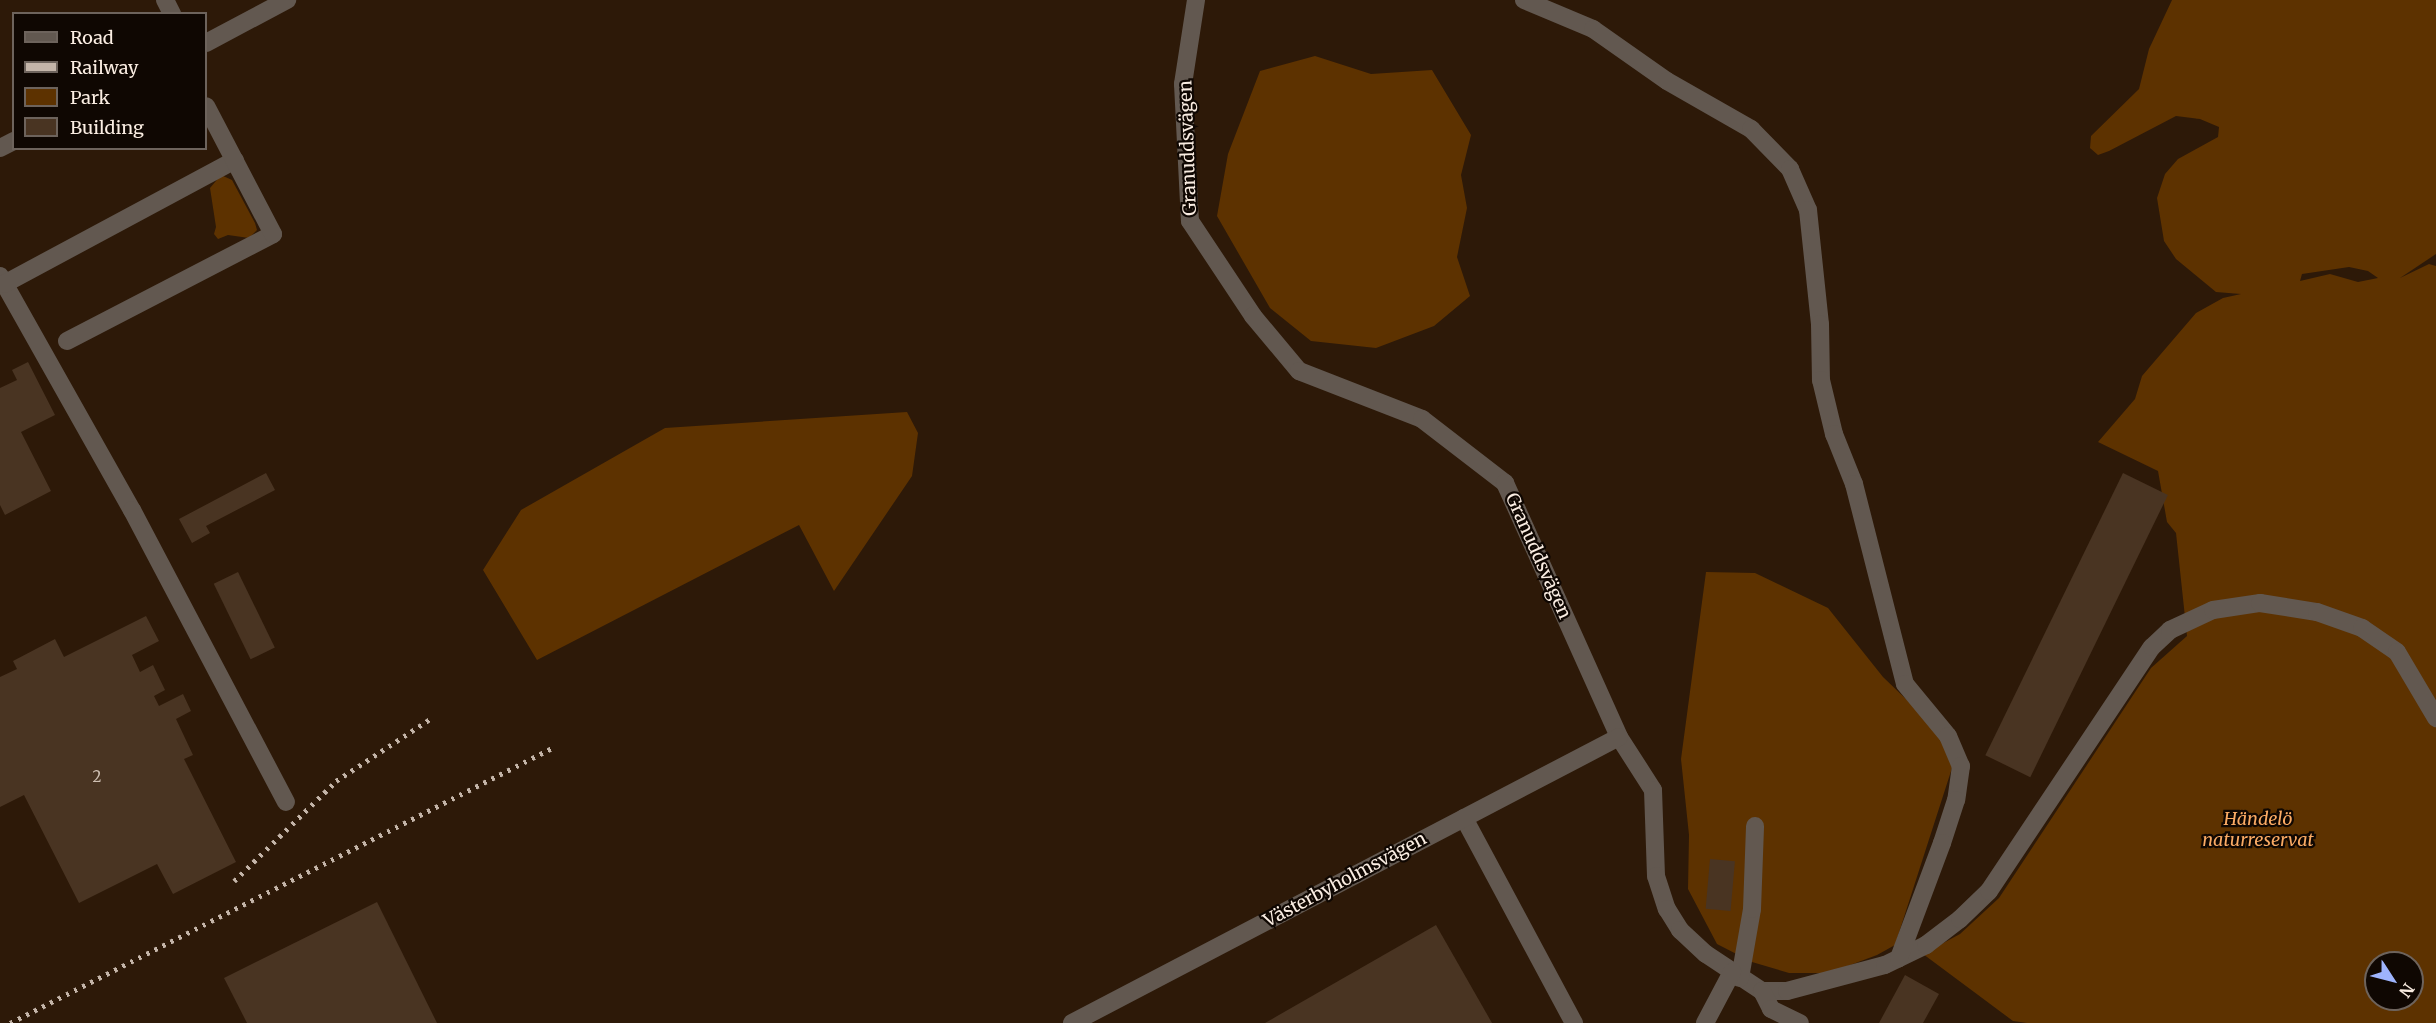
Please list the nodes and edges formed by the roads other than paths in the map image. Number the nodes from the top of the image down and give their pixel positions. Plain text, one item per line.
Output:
1 (287, 0) edge
2 (1196, 0) edge
3 (1524, 0) edge
4 (207, 42) edge
5 (207, 108) edge
6 (235, 160) junction
7 (2, 280) edge
8 (67, 341) dead end
9 (2436, 718) edge
10 (1619, 737) junction
11 (286, 802) dead end
12 (1464, 818) junction
13 (1755, 826) dead end
14 (1899, 958) junction
15 (1736, 975) junction
16 (1762, 991) junction
17 (1072, 1023) edge
18 (1574, 1023) edge
19 (1705, 1023) edge
20 (1800, 1023) edge

1 - 4 street
2 - 10 street, Granuddsvägen
3 - 14 street
5 - 6 street
6 - 7 street
6 - 8 street
7 - 11 street
9 - 14 street
10 - 12 street, Västerbyholmsvägen
10 - 15 street, Granuddsvägen
12 - 17 street, Västerbyholmsvägen
12 - 18 street
13 - 15 street
14 - 16 street
15 - 16 street, Granuddsvägen
15 - 19 street
16 - 20 street

